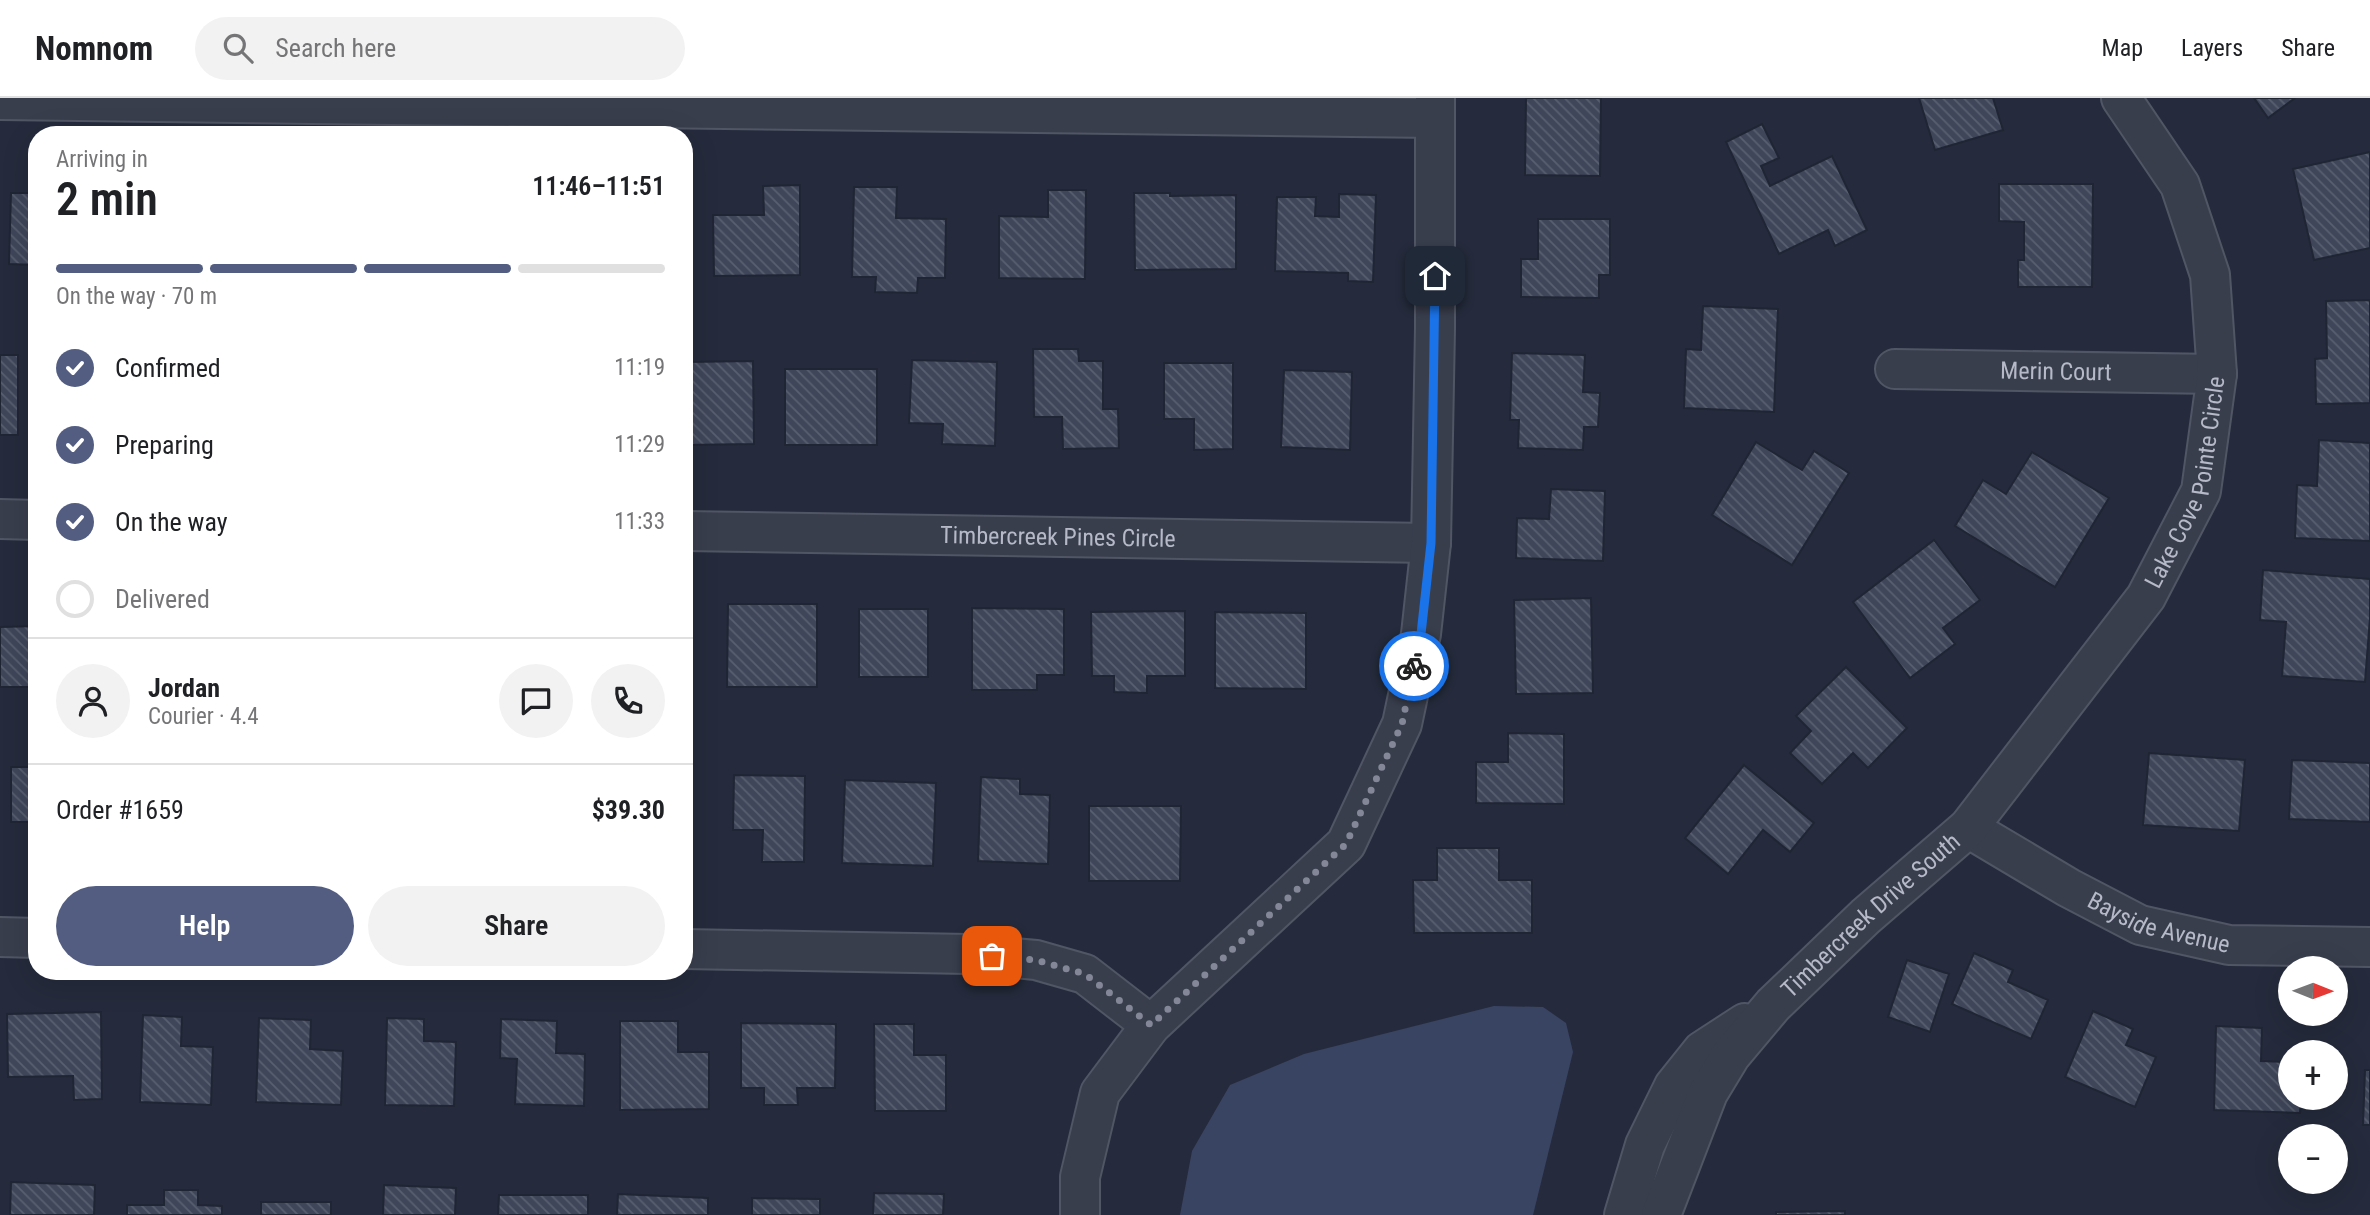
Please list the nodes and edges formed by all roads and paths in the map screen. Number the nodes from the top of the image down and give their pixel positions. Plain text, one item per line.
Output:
1 (2121, 98) edge
2 (0, 100) edge
3 (1435, 108) edge
4 (1895, 369) dead end
5 (2217, 374) junction
6 (0, 519) edge
7 (28, 520) edge
8 (693, 531) edge
9 (1431, 543) junction
10 (1968, 828) junction
11 (0, 937) edge
12 (28, 938) edge
13 (2370, 947) edge
14 (693, 949) edge
15 (1773, 1005) junction
16 (1151, 1025) junction
17 (1080, 1215) edge
18 (1624, 1215) edge
19 (1661, 1215) edge

1 - 5 street, Lake Cove Pointe Circle
2 - 3 street
3 - 9 street
4 - 5 street, Merin Court
5 - 10 street, Lake Cove Pointe Circle
6 - 7 street
8 - 9 street, Timbercreek Pines Circle
9 - 16 street
10 - 13 street, Bayside Avenue
10 - 15 street, Timbercreek Drive South
11 - 12 street
14 - 16 street
15 - 18 street, Timbercreek Drive South
15 - 19 street, Timbercreek Drive South
16 - 17 street

